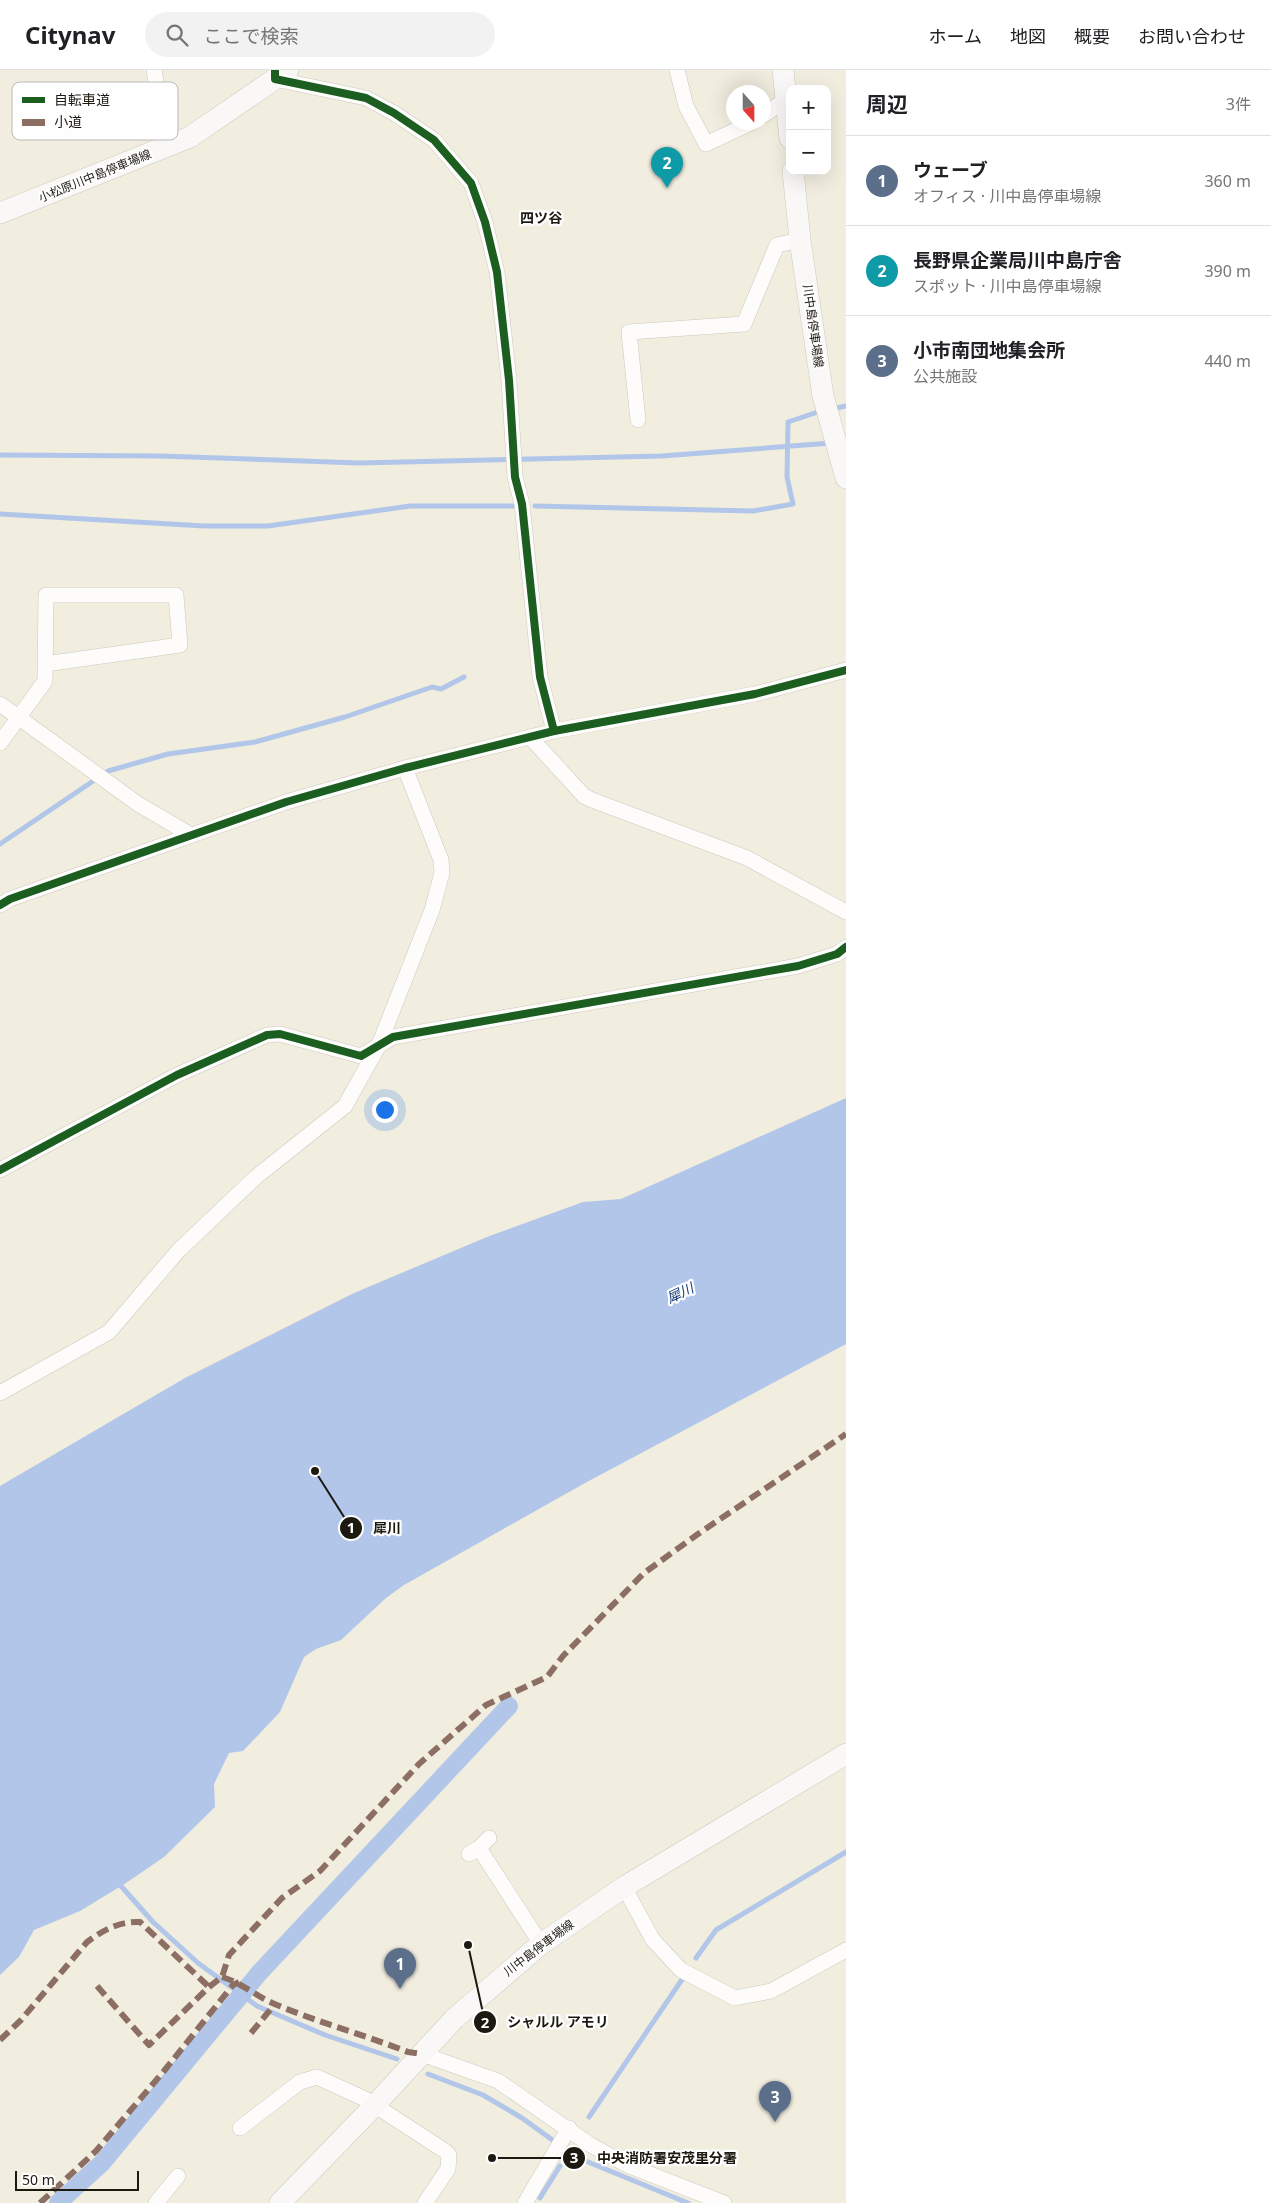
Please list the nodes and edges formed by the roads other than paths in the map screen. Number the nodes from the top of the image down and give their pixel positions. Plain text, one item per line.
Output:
1 (677, 70) edge
2 (783, 70) edge
3 (279, 73) edge
4 (785, 100) junction
5 (771, 110) edge
6 (736, 130) edge
7 (789, 130) edge
8 (175, 140) edge
9 (176, 144) junction
10 (793, 175) edge
11 (0, 213) edge
12 (800, 240) junction
13 (638, 420) dead end
14 (846, 478) edge
15 (45, 664) junction
16 (846, 670) edge
17 (0, 704) edge
18 (19, 718) junction
19 (554, 731) junction
20 (530, 737) junction
21 (0, 743) edge
22 (405, 768) junction
23 (191, 835) junction
24 (0, 905) edge
25 (846, 912) edge
26 (846, 948) edge
27 (379, 1045) junction
28 (0, 1170) edge
29 (0, 1392) edge
30 (846, 1754) edge
31 (479, 1847) dead end
32 (624, 1887) junction
33 (541, 1944) junction
34 (846, 1950) edge
35 (422, 2054) junction
36 (374, 2106) junction
37 (240, 2128) dead end
38 (567, 2133) junction
39 (178, 2176) dead end
40 (528, 2202) edge
41 (156, 2203) edge
42 (280, 2203) edge
43 (425, 2203) edge
44 (724, 2203) edge

1 - 6 street
2 - 4 main road
3 - 9 main road, 小松原川中島停車場線
3 - 19 street
4 - 5 street
4 - 7 main road
8 - 9 street
9 - 11 main road, 小松原川中島停車場線
10 - 12 main road, 川中島停車場線
12 - 13 street
12 - 14 main road, 川中島停車場線
15 - 15 street
15 - 18 street
16 - 19 street
17 - 18 street
18 - 21 street
18 - 23 street
19 - 20 street
20 - 22 street
20 - 25 street
22 - 23 street
22 - 27 street
23 - 24 street
26 - 27 street
27 - 28 street
27 - 29 street
30 - 32 main road, 川中島停車場線
31 - 33 street
32 - 33 main road, 川中島停車場線
32 - 34 street
33 - 35 main road, 川中島停車場線
35 - 36 main road, 川中島停車場線
35 - 38 street
36 - 37 street
36 - 42 main road, 川中島停車場線
36 - 43 street
38 - 40 street
38 - 44 street
39 - 41 street

